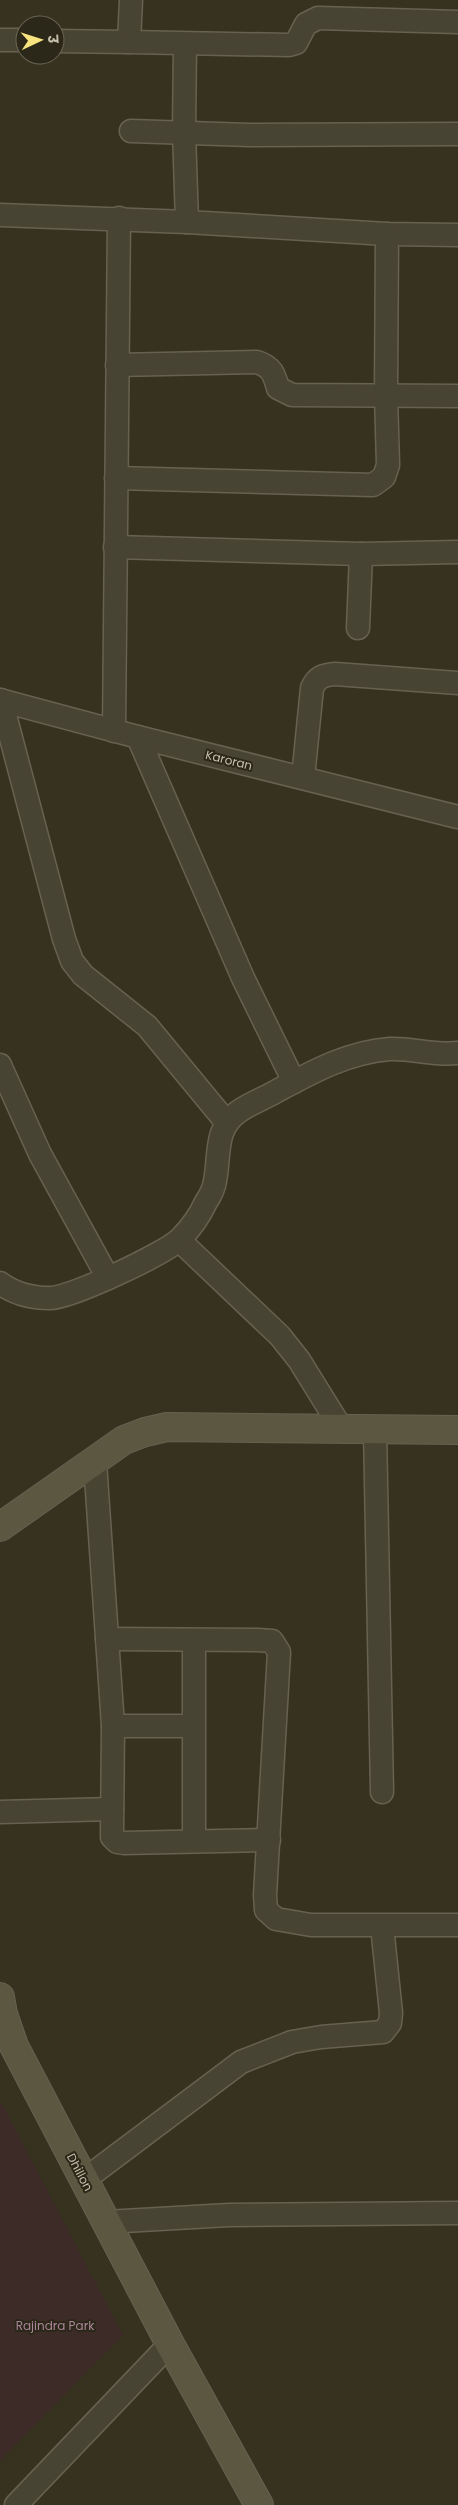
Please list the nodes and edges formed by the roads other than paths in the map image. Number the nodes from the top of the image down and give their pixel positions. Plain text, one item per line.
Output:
1 (131, 0) edge
2 (458, 22) edge
3 (0, 40) edge
4 (15, 40) edge
5 (65, 41) edge
6 (130, 42) junction
7 (185, 44) junction
8 (130, 132) dead end
9 (184, 132) junction
10 (458, 134) edge
11 (0, 215) edge
12 (119, 218) junction
13 (187, 222) junction
14 (387, 234) junction
15 (458, 235) edge
16 (117, 365) junction
17 (386, 396) junction
18 (458, 396) edge
19 (116, 478) junction
20 (115, 547) junction
21 (458, 552) edge
22 (361, 554) junction
23 (358, 628) dead end
24 (458, 683) edge
25 (0, 700) edge
26 (114, 731) junction
27 (138, 737) junction
28 (303, 778) junction
29 (458, 817) edge
30 (458, 1053) edge
31 (0, 1065) edge
32 (294, 1082) junction
33 (227, 1123) junction
34 (179, 1240) junction
35 (108, 1278) junction
36 (0, 1283) edge
37 (375, 1430) junction
38 (458, 1430) edge
39 (344, 1431) junction
40 (95, 1462) junction
41 (0, 1527) edge
42 (107, 1639) junction
43 (194, 1640) junction
44 (113, 1726) junction
45 (193, 1726) junction
46 (382, 1792) dead end
47 (112, 1809) junction
48 (0, 1812) edge
49 (194, 1840) junction
50 (269, 1840) junction
51 (458, 1925) edge
52 (382, 1926) junction
53 (0, 1997) edge
54 (84, 2180) junction
55 (458, 2213) edge
56 (106, 2222) junction
57 (170, 2344) junction
58 (16, 2505) edge
59 (259, 2505) edge

1 - 6 street
2 - 7 street
3 - 4 street
5 - 6 street
6 - 7 street
7 - 9 street
8 - 9 street
9 - 10 street
9 - 13 street
11 - 12 street
12 - 13 street
12 - 16 street
13 - 14 street
14 - 15 street
14 - 17 street
16 - 17 street
16 - 19 street
17 - 18 street
17 - 19 street
19 - 20 street
20 - 22 street
20 - 26 street
21 - 22 street
22 - 23 street
24 - 28 street
25 - 26 street, Karoran
25 - 33 street
26 - 27 street, Karoran
27 - 28 street, Karoran
27 - 32 street
28 - 29 street, Karoran
30 - 32 street
31 - 35 street
32 - 33 street
33 - 34 street
34 - 35 street
34 - 39 street
35 - 36 street
37 - 38 street
37 - 39 street
37 - 46 street
39 - 40 street
40 - 41 street
40 - 42 street
42 - 43 street
42 - 44 street
43 - 45 street
43 - 50 street
44 - 45 street
44 - 47 street
45 - 49 street
47 - 48 street
47 - 49 street
49 - 50 street
50 - 52 street
51 - 52 street
52 - 54 street
53 - 54 street, Dhillon
54 - 56 street, Dhillon
55 - 56 street
56 - 57 street, Dhillon
57 - 58 street
57 - 59 street, Dhillon

